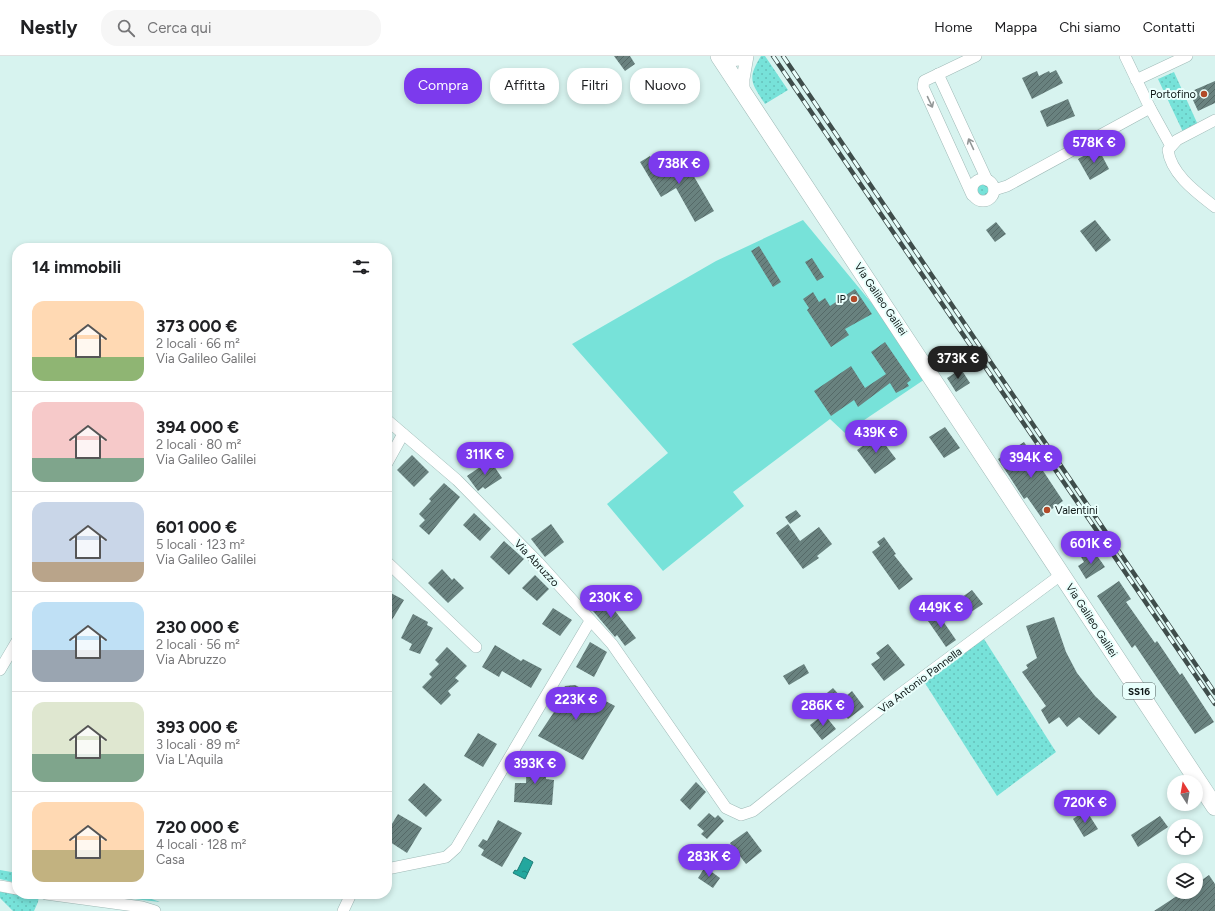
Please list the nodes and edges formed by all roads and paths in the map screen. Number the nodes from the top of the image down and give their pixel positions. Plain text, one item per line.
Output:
1 (976, 56) edge
2 (1125, 56) edge
3 (1187, 56) edge
4 (747, 57) edge
5 (723, 58) edge
6 (938, 74) junction
7 (1136, 80) junction
8 (744, 93) junction
9 (1150, 108) junction
10 (1215, 120) edge
11 (1171, 146) junction
12 (987, 180) junction
13 (994, 190) junction
14 (972, 195) junction
15 (1215, 207) edge
16 (392, 424) edge
17 (403, 434) junction
18 (392, 454) edge
19 (392, 567) edge
20 (1062, 574) junction
21 (590, 621) junction
22 (476, 647) dead end
23 (12, 650) edge
24 (0, 670) edge
25 (1215, 807) edge
26 (741, 815) joint
27 (392, 868) edge
28 (0, 886) edge
29 (12, 888) edge
30 (83, 899) edge
31 (349, 899) edge
32 (155, 911) edge
33 (343, 911) edge

1 - 6 street
2 - 7 street
3 - 7 street
4 - 5 street
4 - 8 street
5 - 8 main road, SS16
12 -> 6 street
6 -> 14 street
7 - 9 street
8 - 20 main road, Via Galileo Galilei / SS16
9 - 11 street
9 - 13 street
10 - 11 street
11 - 15 street
12 - 13 street
12 - 14 street
13 - 14 street
16 - 17 street, Via Abruzzo
17 - 18 street
17 - 21 street, Via Abruzzo
19 - 22 street
20 - 25 main road, Via Galileo Galilei / SS16
20 - 26 street, Via Antonio Pannella
21 - 26 street, Via Abruzzo
21 - 27 street
23 - 24 street
28 - 29 street
30 - 32 street
31 - 33 street

